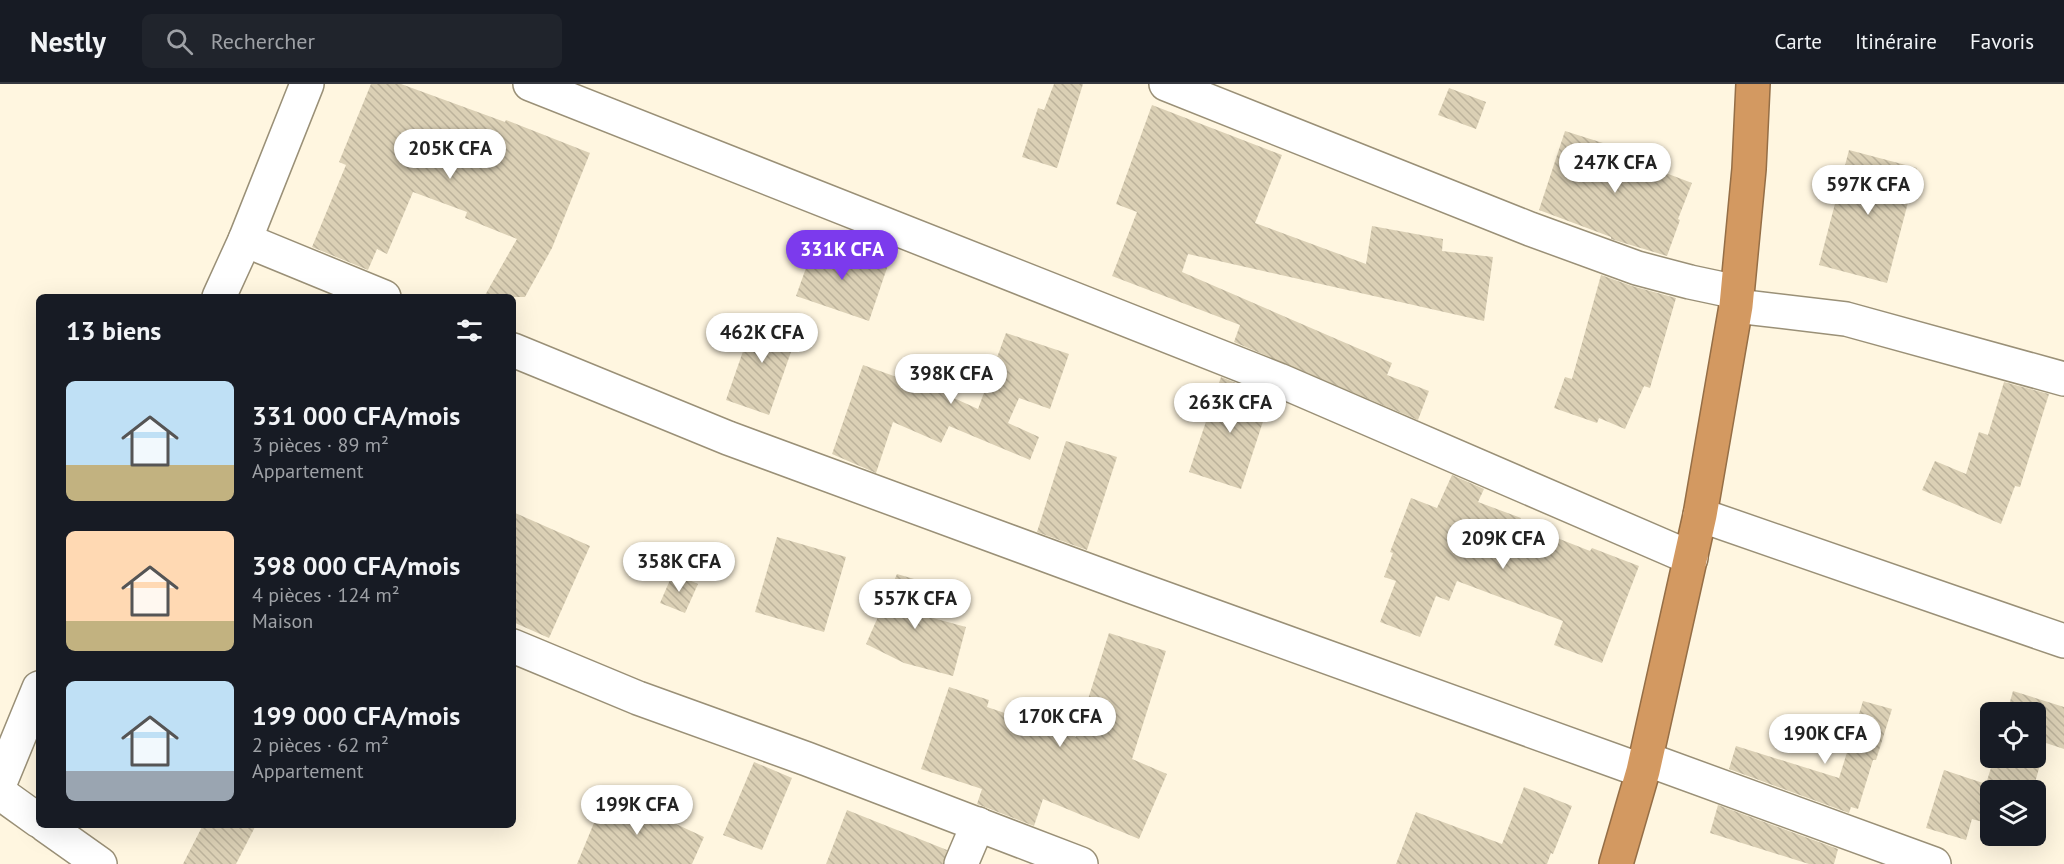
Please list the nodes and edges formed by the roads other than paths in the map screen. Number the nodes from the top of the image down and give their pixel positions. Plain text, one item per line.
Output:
1 (307, 84) edge
2 (530, 84) edge
3 (1166, 84) edge
4 (1753, 84) edge
5 (245, 240) junction
6 (220, 294) edge
7 (377, 294) edge
8 (1736, 299) junction
9 (516, 351) edge
10 (2064, 379) edge
11 (1700, 515) junction
12 (1691, 558) junction
13 (2064, 641) edge
14 (516, 647) edge
15 (36, 695) edge
16 (1645, 765) junction
17 (0, 783) edge
18 (0, 793) edge
19 (36, 818) edge
20 (978, 824) junction
21 (49, 828) edge
22 (100, 864) edge
23 (961, 864) edge
24 (1081, 864) edge
25 (1616, 864) edge
26 (1934, 864) edge

1 - 5 street
2 - 12 street
3 - 8 street
4 - 8 highway
5 - 6 street
5 - 7 street
8 - 10 street
8 - 11 highway
9 - 16 street
11 - 12 highway
11 - 13 street
12 - 16 highway
14 - 20 street
15 - 17 street
16 - 25 highway
16 - 26 street
18 - 19 street
20 - 23 street
20 - 24 street
21 - 22 street

